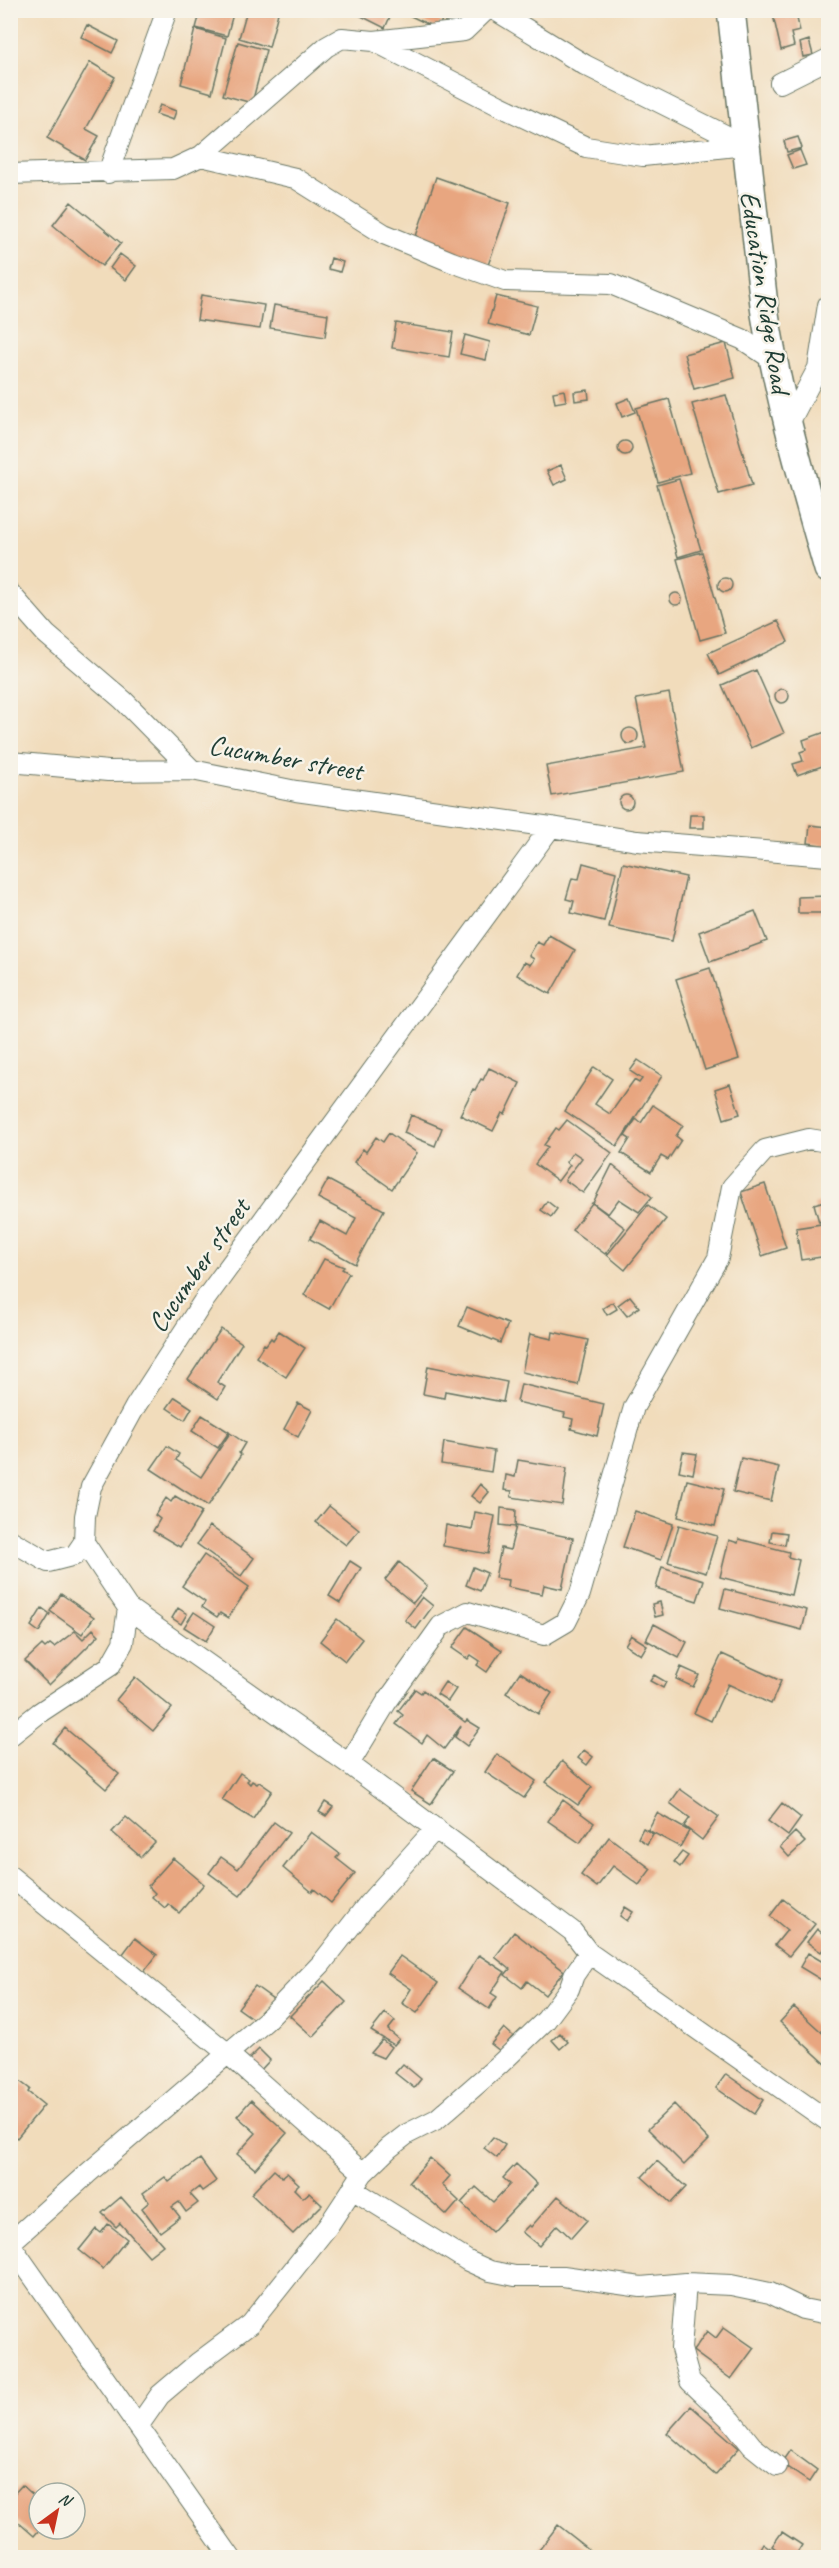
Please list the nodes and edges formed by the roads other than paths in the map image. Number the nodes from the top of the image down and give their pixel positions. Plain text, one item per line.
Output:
1 (167, 10) edge
2 (486, 10) edge
3 (495, 10) edge
4 (731, 10) edge
5 (374, 40) junction
6 (828, 59) edge
7 (780, 83) dead end
8 (745, 145) junction
9 (201, 156) junction
10 (108, 173) junction
11 (10, 174) edge
12 (828, 305) edge
13 (772, 358) junction
14 (788, 425) junction
15 (828, 569) edge
16 (10, 593) edge
17 (10, 762) edge
18 (192, 770) junction
19 (551, 827) junction
20 (828, 856) edge
21 (828, 1142) edge
22 (10, 1540) edge
23 (84, 1542) junction
24 (128, 1608) junction
25 (10, 1736) edge
26 (349, 1764) junction
27 (436, 1828) junction
28 (10, 1876) edge
29 (589, 1953) junction
30 (227, 2053) junction
31 (828, 2121) edge
32 (357, 2181) junction
33 (10, 2244) edge
34 (686, 2283) junction
35 (828, 2313) edge
36 (139, 2425) junction
37 (777, 2466) dead end
38 (231, 2558) edge

1 - 10 street
2 - 5 street
3 - 8 street
4 - 8 main road, Education Ridge Road
5 - 8 street
5 - 9 street
6 - 7 street
8 - 13 main road, Education Ridge Road
9 - 10 street
9 - 13 street
10 - 11 street
12 - 14 street
13 - 14 main road, Education Ridge Road
14 - 15 main road, Education Ridge Road
16 - 18 street
17 - 18 street, Cucumber street
18 - 19 street, Cucumber street
19 - 20 street, Cucumber street
19 - 23 street, Cucumber street
21 - 26 street
22 - 23 street
23 - 24 street
24 - 25 street
24 - 26 street
26 - 27 street
27 - 29 street
27 - 30 street
28 - 30 street
29 - 31 street
29 - 32 street
30 - 32 street
30 - 33 street
32 - 34 street
32 - 36 street
33 - 36 street
34 - 35 street
34 - 37 street
36 - 38 street

